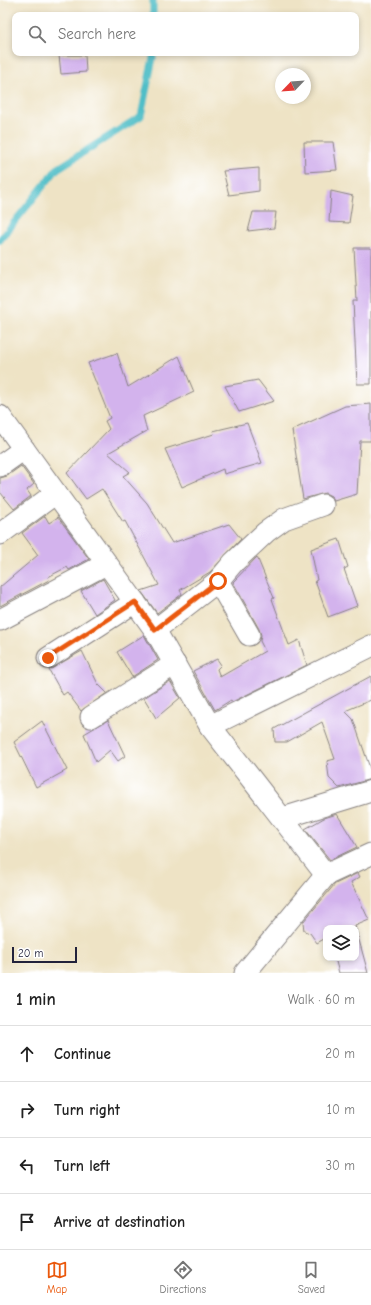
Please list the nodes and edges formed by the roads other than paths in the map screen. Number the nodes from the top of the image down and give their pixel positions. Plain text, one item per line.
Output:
1 (0, 416) edge
2 (24, 449) junction
3 (0, 466) edge
4 (56, 493) junction
5 (323, 505) dead end
6 (0, 534) edge
7 (106, 564) junction
8 (218, 581) junction
9 (135, 602) junction
10 (0, 620) edge
11 (155, 630) junction
12 (249, 635) dead end
13 (371, 646) edge
14 (48, 658) dead end
15 (175, 664) junction
16 (91, 717) dead end
17 (210, 726) junction
18 (371, 791) edge
19 (283, 818) junction
20 (371, 854) edge
21 (326, 875) junction
22 (244, 973) edge

1 - 2 street
2 - 3 street
2 - 4 street
4 - 6 street
4 - 7 street
5 - 8 street
7 - 9 street
7 - 10 street
8 - 11 street
8 - 12 street
9 - 11 street
9 - 14 street
11 - 15 street
13 - 17 street
15 - 16 street
15 - 17 street
17 - 19 street
18 - 19 street
19 - 21 street
20 - 21 street
21 - 22 street

